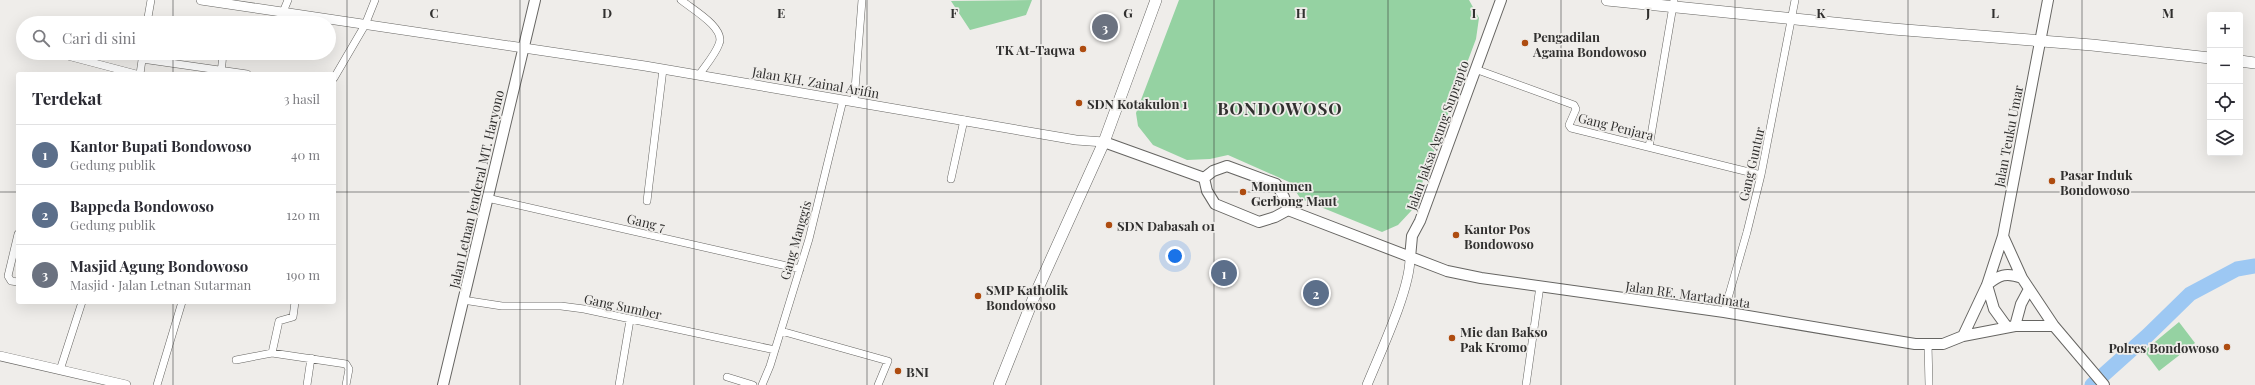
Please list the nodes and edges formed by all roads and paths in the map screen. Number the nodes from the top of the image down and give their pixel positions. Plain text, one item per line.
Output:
1 (151, 0) edge
2 (200, 0) edge
3 (288, 0) edge
4 (375, 0) edge
5 (535, 0) edge
6 (681, 0) edge
7 (862, 0) edge
8 (1156, 0) edge
9 (1501, 0) edge
10 (1607, 0) edge
11 (1795, 0) edge
12 (2048, 0) edge
13 (1673, 3) edge
14 (287, 12) junction
15 (148, 16) edge
16 (287, 16) edge
17 (311, 16) edge
18 (1791, 19) junction
19 (336, 20) edge
20 (365, 25) junction
21 (2040, 41) junction
22 (523, 49) junction
23 (2207, 58) edge
24 (83, 60) edge
25 (142, 60) edge
26 (162, 60) edge
27 (223, 60) edge
28 (2243, 61) edge
29 (2255, 63) edge
30 (663, 69) junction
31 (1475, 69) junction
32 (128, 72) edge
33 (140, 72) edge
34 (221, 72) edge
35 (336, 75) edge
36 (699, 75) junction
37 (843, 100) junction
38 (854, 102) junction
39 (964, 120) junction
40 (1104, 142) junction
41 (1649, 147) junction
42 (1761, 175) junction
43 (1204, 178) junction
44 (951, 179) dead end
45 (487, 198) junction
46 (647, 201) dead end
47 (1288, 210) junction
48 (2003, 236) junction
49 (16, 242) edge
50 (1410, 258) junction
51 (800, 269) junction
52 (2022, 278) junction
53 (16, 282) edge
54 (1987, 285) junction
55 (1540, 286) junction
56 (2029, 290) junction
57 (463, 300) junction
58 (81, 304) edge
59 (181, 304) edge
60 (295, 304) edge
61 (1724, 312) junction
62 (630, 320) junction
63 (2011, 326) junction
64 (2054, 326) junction
65 (781, 331) junction
66 (1963, 336) junction
67 (1928, 344) junction
68 (775, 350) junction
69 (272, 353) junction
70 (0, 356) edge
71 (311, 358) junction
72 (236, 360) dead end
73 (60, 370) junction
74 (727, 377) dead end
75 (1929, 382) edge
76 (126, 385) edge
77 (157, 385) edge
78 (307, 385) edge
79 (346, 385) edge
80 (443, 385) edge
81 (619, 385) edge
82 (753, 385) edge
83 (762, 385) edge
84 (878, 385) edge
85 (999, 385) edge
86 (1367, 385) edge
87 (1526, 385) edge
88 (2104, 385) edge

1 - 15 street
2 - 14 street, Jalan KH. Zainal Arifin
3 - 14 street
4 - 20 street
5 - 22 main road, Jalan Letnan Jenderal MT. Haryono
6 - 36 street
7 - 38 street
8 - 40 main road
9 - 31 main road, Jalan Jaksa Agung Suprapto
10 - 13 main road
11 - 18 street, Gang Guntur
12 - 21 main road, Jalan Teuku Umar
13 - 18 main road
13 - 41 street
14 - 16 street
14 - 17 street, Jalan KH. Zainal Arifin
18 - 21 main road
18 - 42 street, Gang Guntur
19 - 20 street, Jalan KH. Zainal Arifin
20 - 22 street, Jalan KH. Zainal Arifin
20 - 35 street
21 - 23 main road
21 - 48 main road, Jalan Teuku Umar
22 - 30 street, Jalan KH. Zainal Arifin
22 - 45 main road, Jalan Letnan Jenderal MT. Haryono
24 - 32 street
25 - 33 street
26 - 34 street
27 - 34 street
28 - 29 main road
30 - 36 street, Jalan KH. Zainal Arifin
30 - 46 street
31 - 41 street, Gang Penjara
31 - 50 main road, Jalan Jaksa Agung Suprapto
36 - 37 street, Jalan KH. Zainal Arifin
37 - 38 street, Jalan KH. Zainal Arifin
37 - 51 street, Gang Manggis
38 - 39 street, Jalan KH. Zainal Arifin
39 - 40 street, Jalan KH. Zainal Arifin
39 - 44 street
40 - 43 main road
40 - 85 main road
41 - 42 street, Gang Penjara
42 - 61 street, Gang Guntur
43 - 47 main road
43 - 47 main road
45 - 51 street, Gang 7
45 - 57 main road, Jalan Letnan Jenderal MT. Haryono
47 - 50 main road, Jalan RE. Martadinata
48 - 52 main road
48 - 54 main road, Jalan Teuku Umar
49 - 53 street
50 - 55 main road, Jalan RE. Martadinata
50 - 86 street
51 - 65 street, Gang Manggis
52 - 54 main road
52 - 56 main road
54 - 63 main road
54 - 66 main road, Jalan Teuku Umar
55 - 61 main road, Jalan RE. Martadinata
55 - 87 street
56 - 63 main road
56 - 64 main road
57 - 62 street, Gang Sumber
57 - 80 main road, Jalan Letnan Jenderal MT. Haryono
58 - 73 street
59 - 77 street
60 - 69 street
61 - 67 main road, Jalan RE. Martadinata
62 - 68 street, Gang Sumber
62 - 81 street
63 - 64 main road, Jalan RE. Martadinata
63 - 66 main road, Jalan RE. Martadinata
64 - 88 main road
65 - 68 street, Gang Manggis
65 - 84 street
66 - 67 main road, Jalan RE. Martadinata
67 - 75 street
68 - 83 street, Gang Manggis
69 - 71 street
69 - 72 street
70 - 73 street
71 - 78 street
71 - 79 street
73 - 76 street
74 - 82 street

